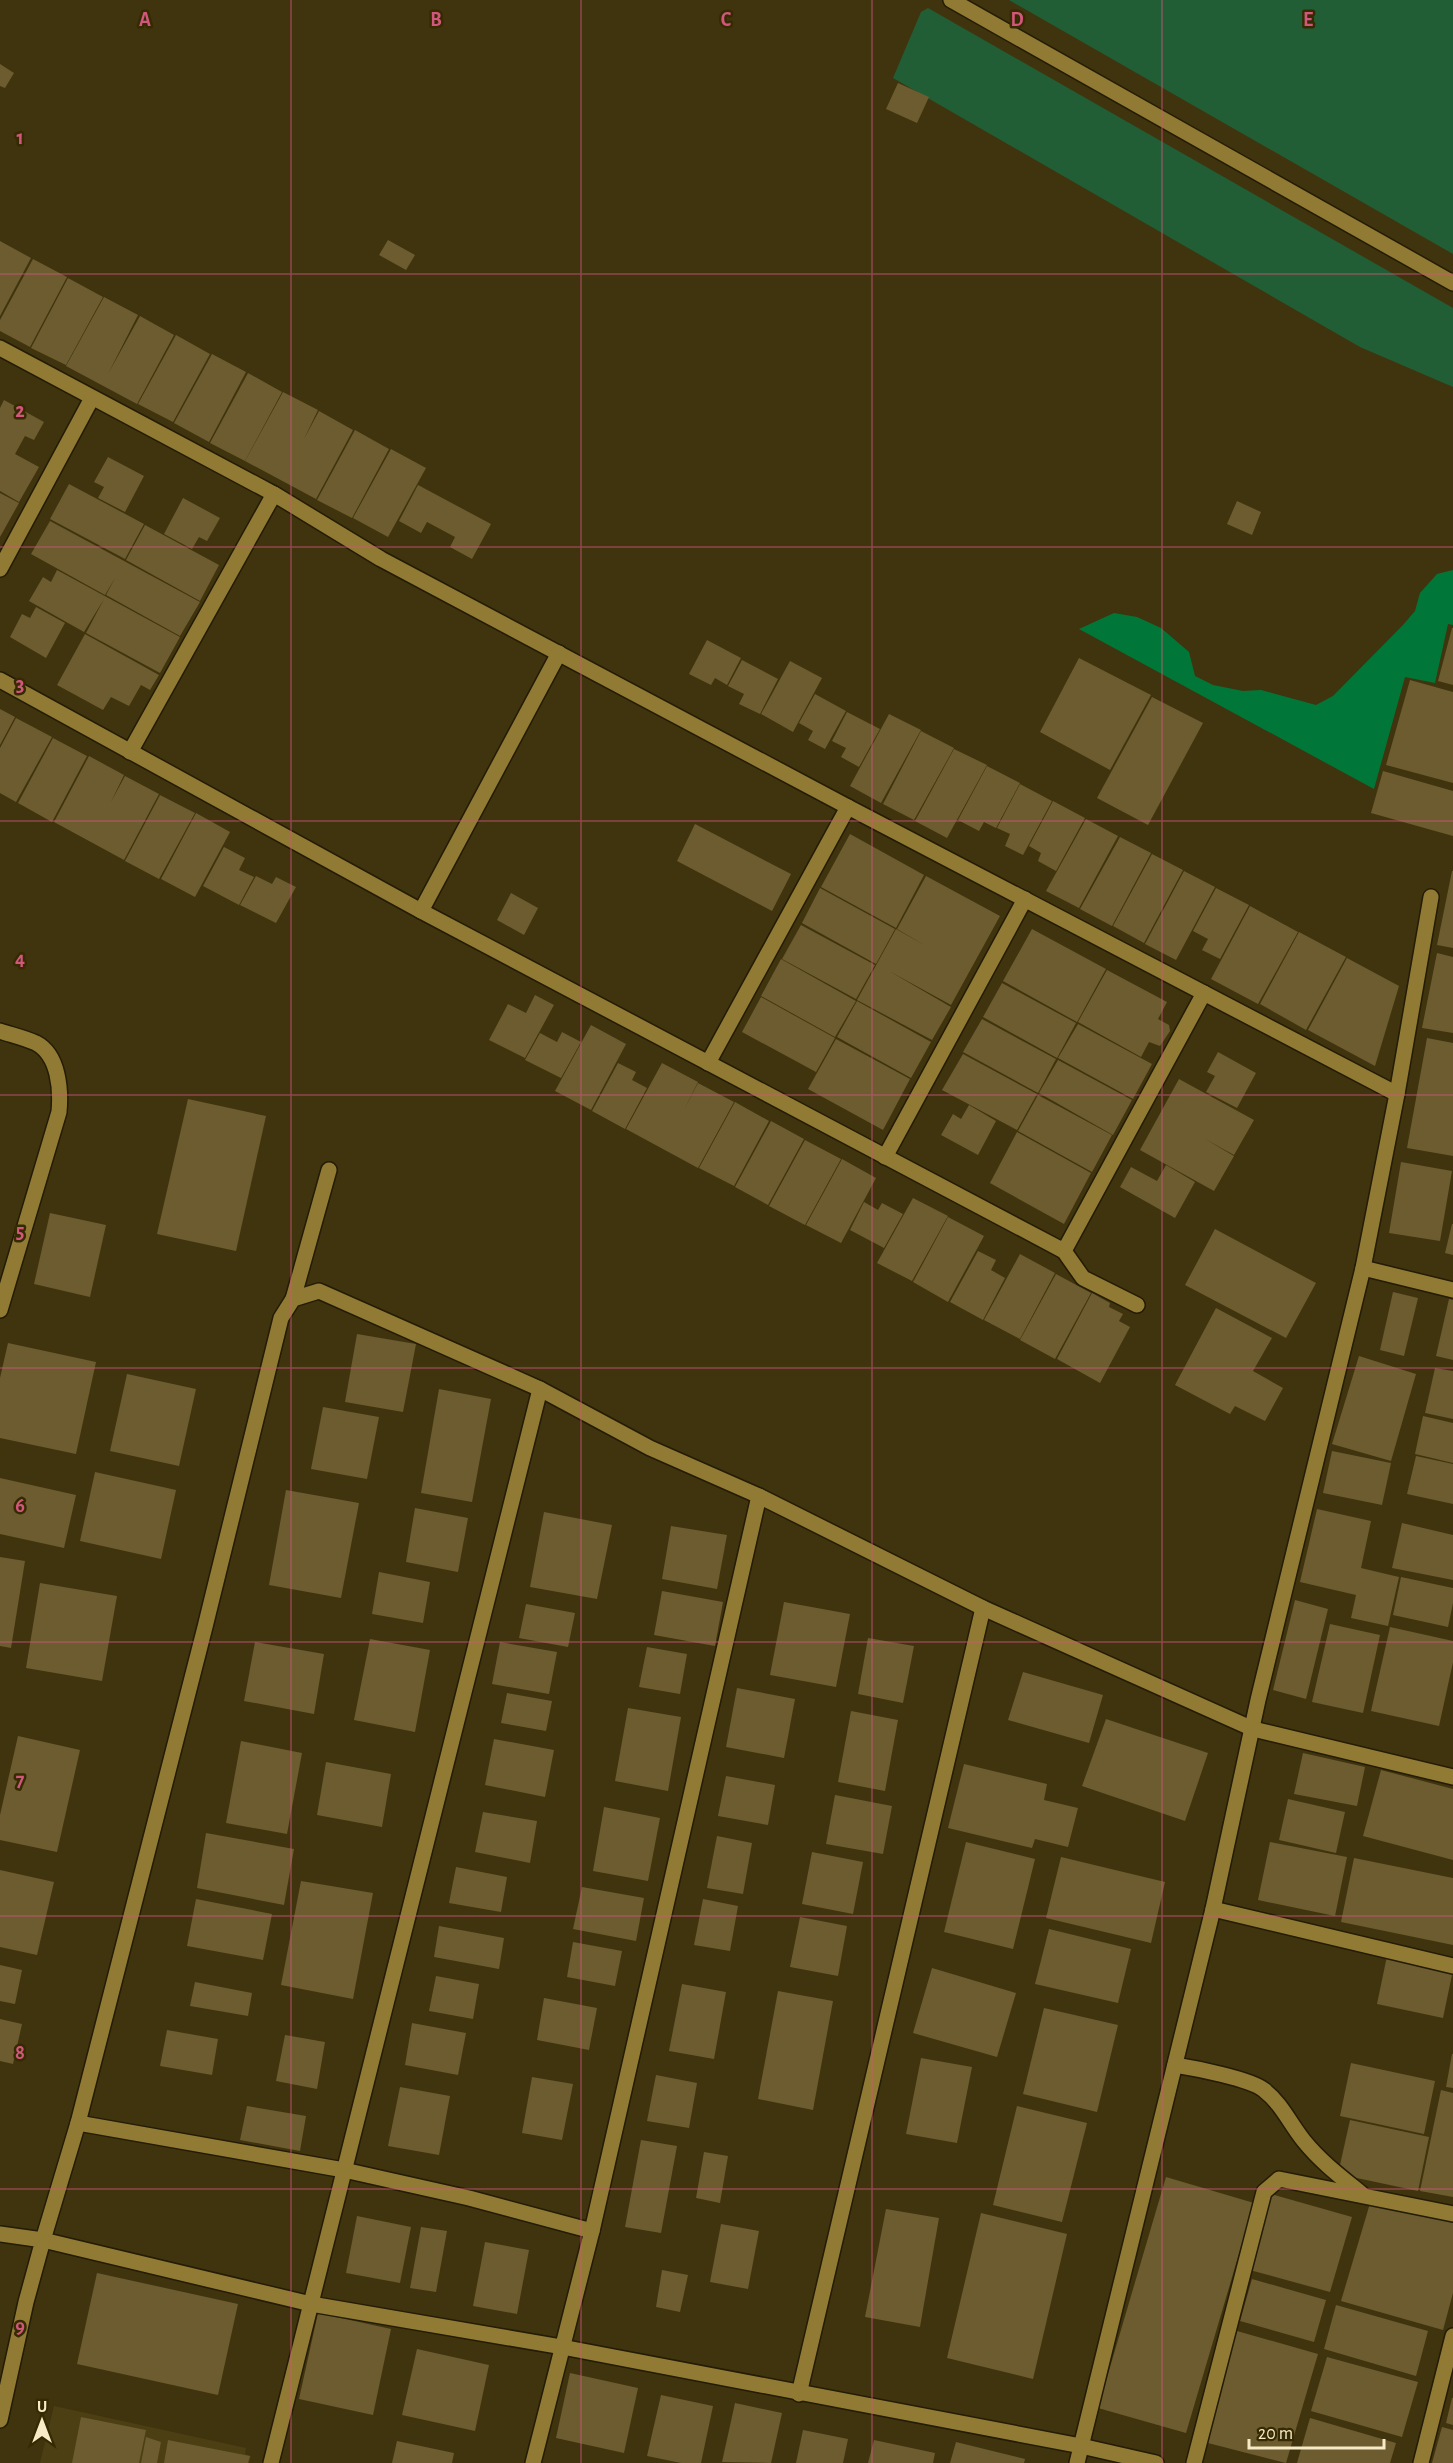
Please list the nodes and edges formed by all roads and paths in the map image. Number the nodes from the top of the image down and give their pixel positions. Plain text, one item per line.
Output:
1 (951, 0) edge
2 (1453, 283) edge
3 (0, 348) edge
4 (92, 398) junction
5 (274, 494) junction
6 (0, 569) edge
7 (559, 653) junction
8 (0, 680) edge
9 (130, 752) junction
10 (848, 807) junction
11 (1431, 897) dead end
12 (1025, 900) junction
13 (421, 911) junction
14 (1204, 993) junction
15 (0, 1030) edge
16 (708, 1064) junction
17 (1397, 1094) junction
18 (885, 1157) junction
19 (328, 1170) dead end
20 (1064, 1251) junction
21 (1363, 1268) junction
22 (1453, 1290) edge
23 (293, 1299) junction
24 (1137, 1305) dead end
25 (0, 1310) edge
26 (540, 1389) junction
27 (759, 1496) junction
28 (983, 1608) junction
29 (1253, 1729) junction
30 (1453, 1777) edge
31 (1214, 1909) junction
32 (1453, 1966) edge
33 (1175, 2065) junction
34 (78, 2123) junction
35 (344, 2170) junction
36 (1363, 2195) junction
37 (1453, 2214) edge
38 (592, 2231) junction
39 (0, 2234) edge
40 (43, 2240) junction
41 (311, 2304) junction
42 (1453, 2336) edge
43 (562, 2347) junction
44 (800, 2394) junction
45 (0, 2420) edge
46 (1081, 2446) junction
47 (271, 2463) edge
48 (533, 2463) edge
49 (1077, 2463) edge
50 (1156, 2463) edge
51 (1194, 2463) edge
52 (1422, 2463) edge

1 - 2 street
3 - 4 street
4 - 5 street
4 - 6 street
5 - 7 street
5 - 9 street
7 - 10 street
7 - 13 street
8 - 9 street
9 - 13 street
10 - 12 street
10 - 16 street
11 - 17 street
12 - 14 street
12 - 18 street
13 - 16 street
14 - 17 street
14 - 20 street
15 - 25 street
16 - 18 street
17 - 21 street
18 - 20 street
19 - 23 street
20 - 24 street
21 - 22 street
21 - 29 street
23 - 26 street
23 - 34 street
26 - 27 street
26 - 35 street
27 - 28 street
27 - 38 street
28 - 29 street
28 - 44 street
29 - 30 street
29 - 31 street
31 - 32 street
31 - 33 street
33 - 36 street
33 - 46 street
34 - 35 street
34 - 40 street
35 - 38 street
35 - 41 street
36 - 37 street
36 - 51 street
38 - 43 street
39 - 40 street
40 - 41 street
40 - 45 street
41 - 43 street
41 - 47 street
42 - 52 street
43 - 44 street
43 - 48 street
44 - 46 street
46 - 49 street
46 - 50 street

